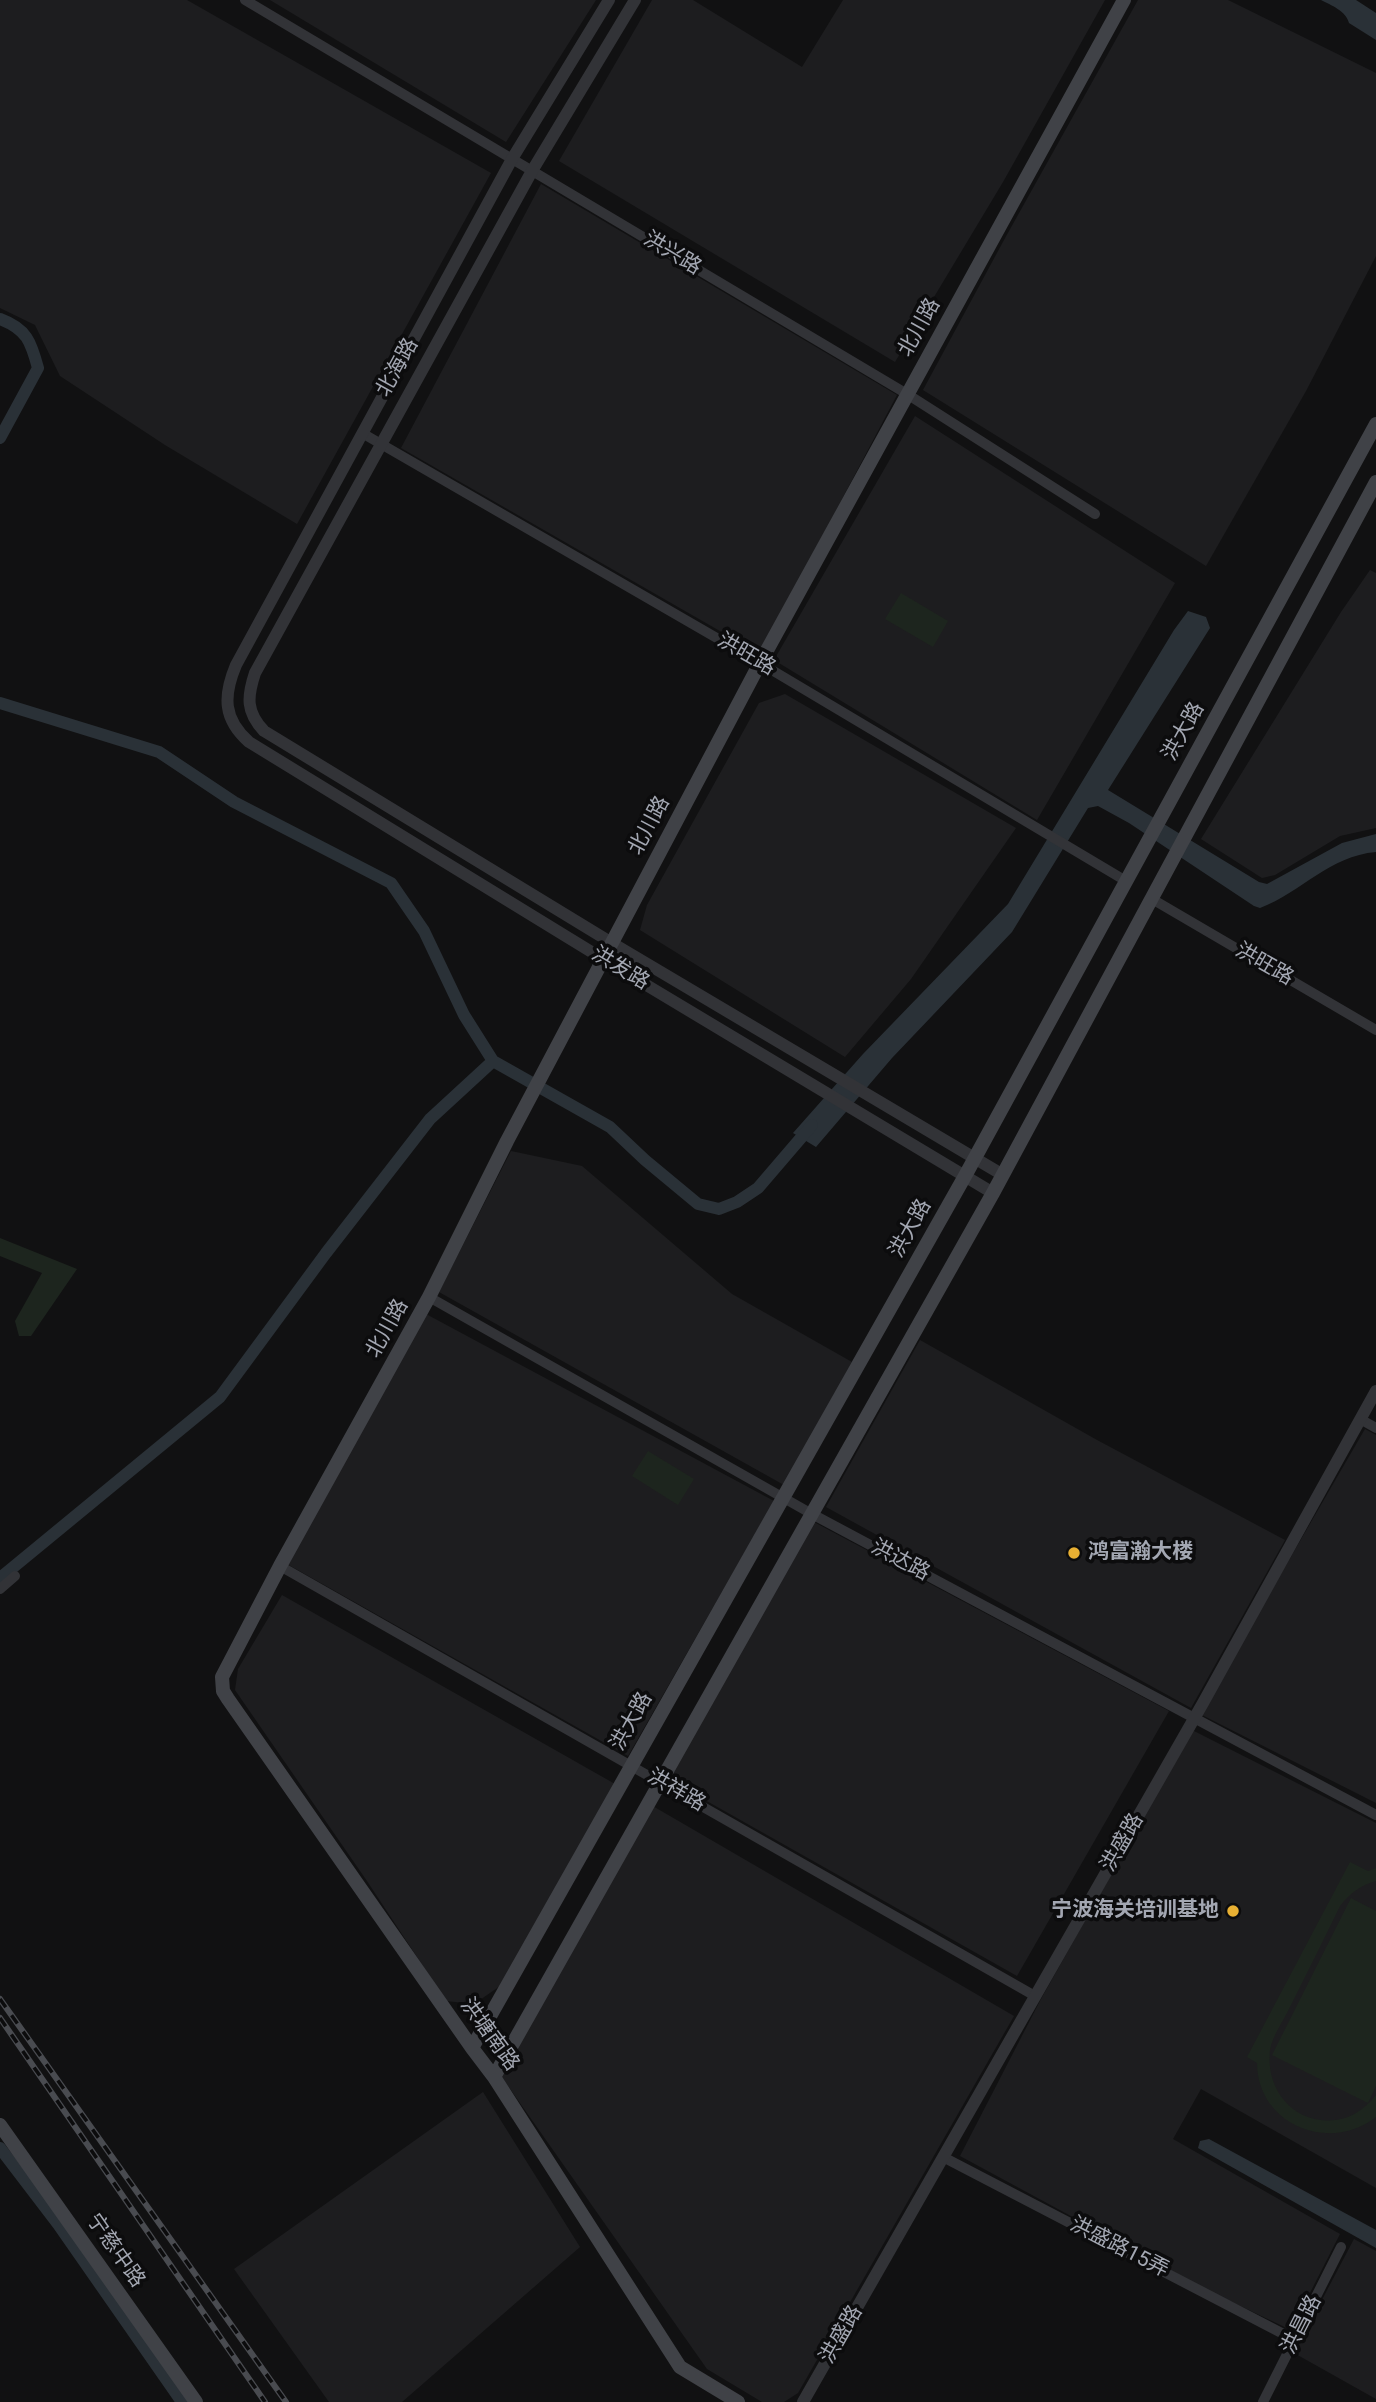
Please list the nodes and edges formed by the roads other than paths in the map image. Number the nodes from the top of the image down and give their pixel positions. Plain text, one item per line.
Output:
1 (245, 0) edge
2 (609, 0) edge
3 (635, 0) edge
4 (1124, 0) edge
5 (512, 159) junction
6 (532, 171) junction
7 (907, 394) junction
8 (1376, 424) edge
9 (362, 433) junction
10 (381, 445) junction
11 (1376, 482) edge
12 (1095, 514) dead end
13 (760, 663) junction
14 (264, 730) joint
15 (249, 742) joint
16 (1126, 881) junction
17 (1152, 899) junction
18 (612, 943) junction
19 (603, 959) junction
20 (1376, 1030) edge
21 (974, 1158) junction
22 (1003, 1175) junction
23 (964, 1176) junction
24 (993, 1193) junction
25 (429, 1297) junction
26 (1376, 1391) edge
27 (1360, 1419) junction
28 (1376, 1428) edge
29 (783, 1498) junction
30 (812, 1514) junction
31 (279, 1566) junction
32 (15, 1576) dead end
33 (0, 1590) edge
34 (222, 1677) joint
35 (1194, 1718) junction
36 (631, 1766) junction
37 (660, 1783) junction
38 (1376, 1815) edge
39 (1035, 1996) junction
40 (472, 2048) junction
41 (494, 2077) junction
42 (0, 2125) edge
43 (943, 2157) junction
44 (1341, 2247) dead end
45 (1295, 2340) junction
46 (196, 2402) edge
47 (738, 2402) edge
48 (803, 2402) edge
49 (1263, 2402) edge

1 - 5 street, 洪兴路
2 - 5 street, 北海路
3 - 6 street, 北海路
4 - 7 main road, 北川路
5 - 6 street, 洪兴路
5 - 9 street, 北海路
6 - 7 street, 洪兴路
6 - 10 street, 北海路
7 - 12 street, 洪兴路
7 - 13 main road, 北川路
8 - 16 main road, 洪大路
9 - 10 street, 洪旺路
9 - 15 street, 北海路
10 - 13 street, 洪旺路
10 - 14 street, 北海路
11 - 17 main road
13 - 16 street, 洪旺路
13 - 18 main road, 北川路
14 - 18 street, 洪发路
15 - 19 street, 洪发路
16 - 21 main road, 洪大路
17 - 20 street, 洪旺路
17 - 22 main road
18 - 19 main road, 北川路
18 - 21 street, 洪发路
19 - 23 street, 洪发路
19 - 25 main road, 北川路
21 - 22 street, 洪发路
21 - 23 main road, 洪大路
22 - 24 main road
23 - 24 street, 洪发路
23 - 29 main road, 洪大路
24 - 30 main road
25 - 29 street, 洪达路
25 - 31 main road, 北川路
26 - 27 street, 洪盛路
27 - 28 street
27 - 35 street, 洪盛路
29 - 30 street, 洪达路
29 - 36 main road, 洪大路
30 - 35 street, 洪达路
30 - 37 main road
31 - 34 main road, 北川路
31 - 36 street, 洪祥路
32 - 33 street
34 - 40 main road, 洪塘南路
35 - 38 street, 洪达路
35 - 39 street, 洪盛路
36 - 37 street, 洪祥路
36 - 40 main road, 洪大路
37 - 39 street, 洪祥路
37 - 41 main road
39 - 43 street, 洪盛路
40 - 41 main road, 洪塘南路
41 - 47 main road, 洪塘南路
42 - 46 main road, 宁慈中路
43 - 45 street, 洪盛路15弄
43 - 48 street, 洪盛路
44 - 45 street, 洪昌路
45 - 49 street, 洪昌路

